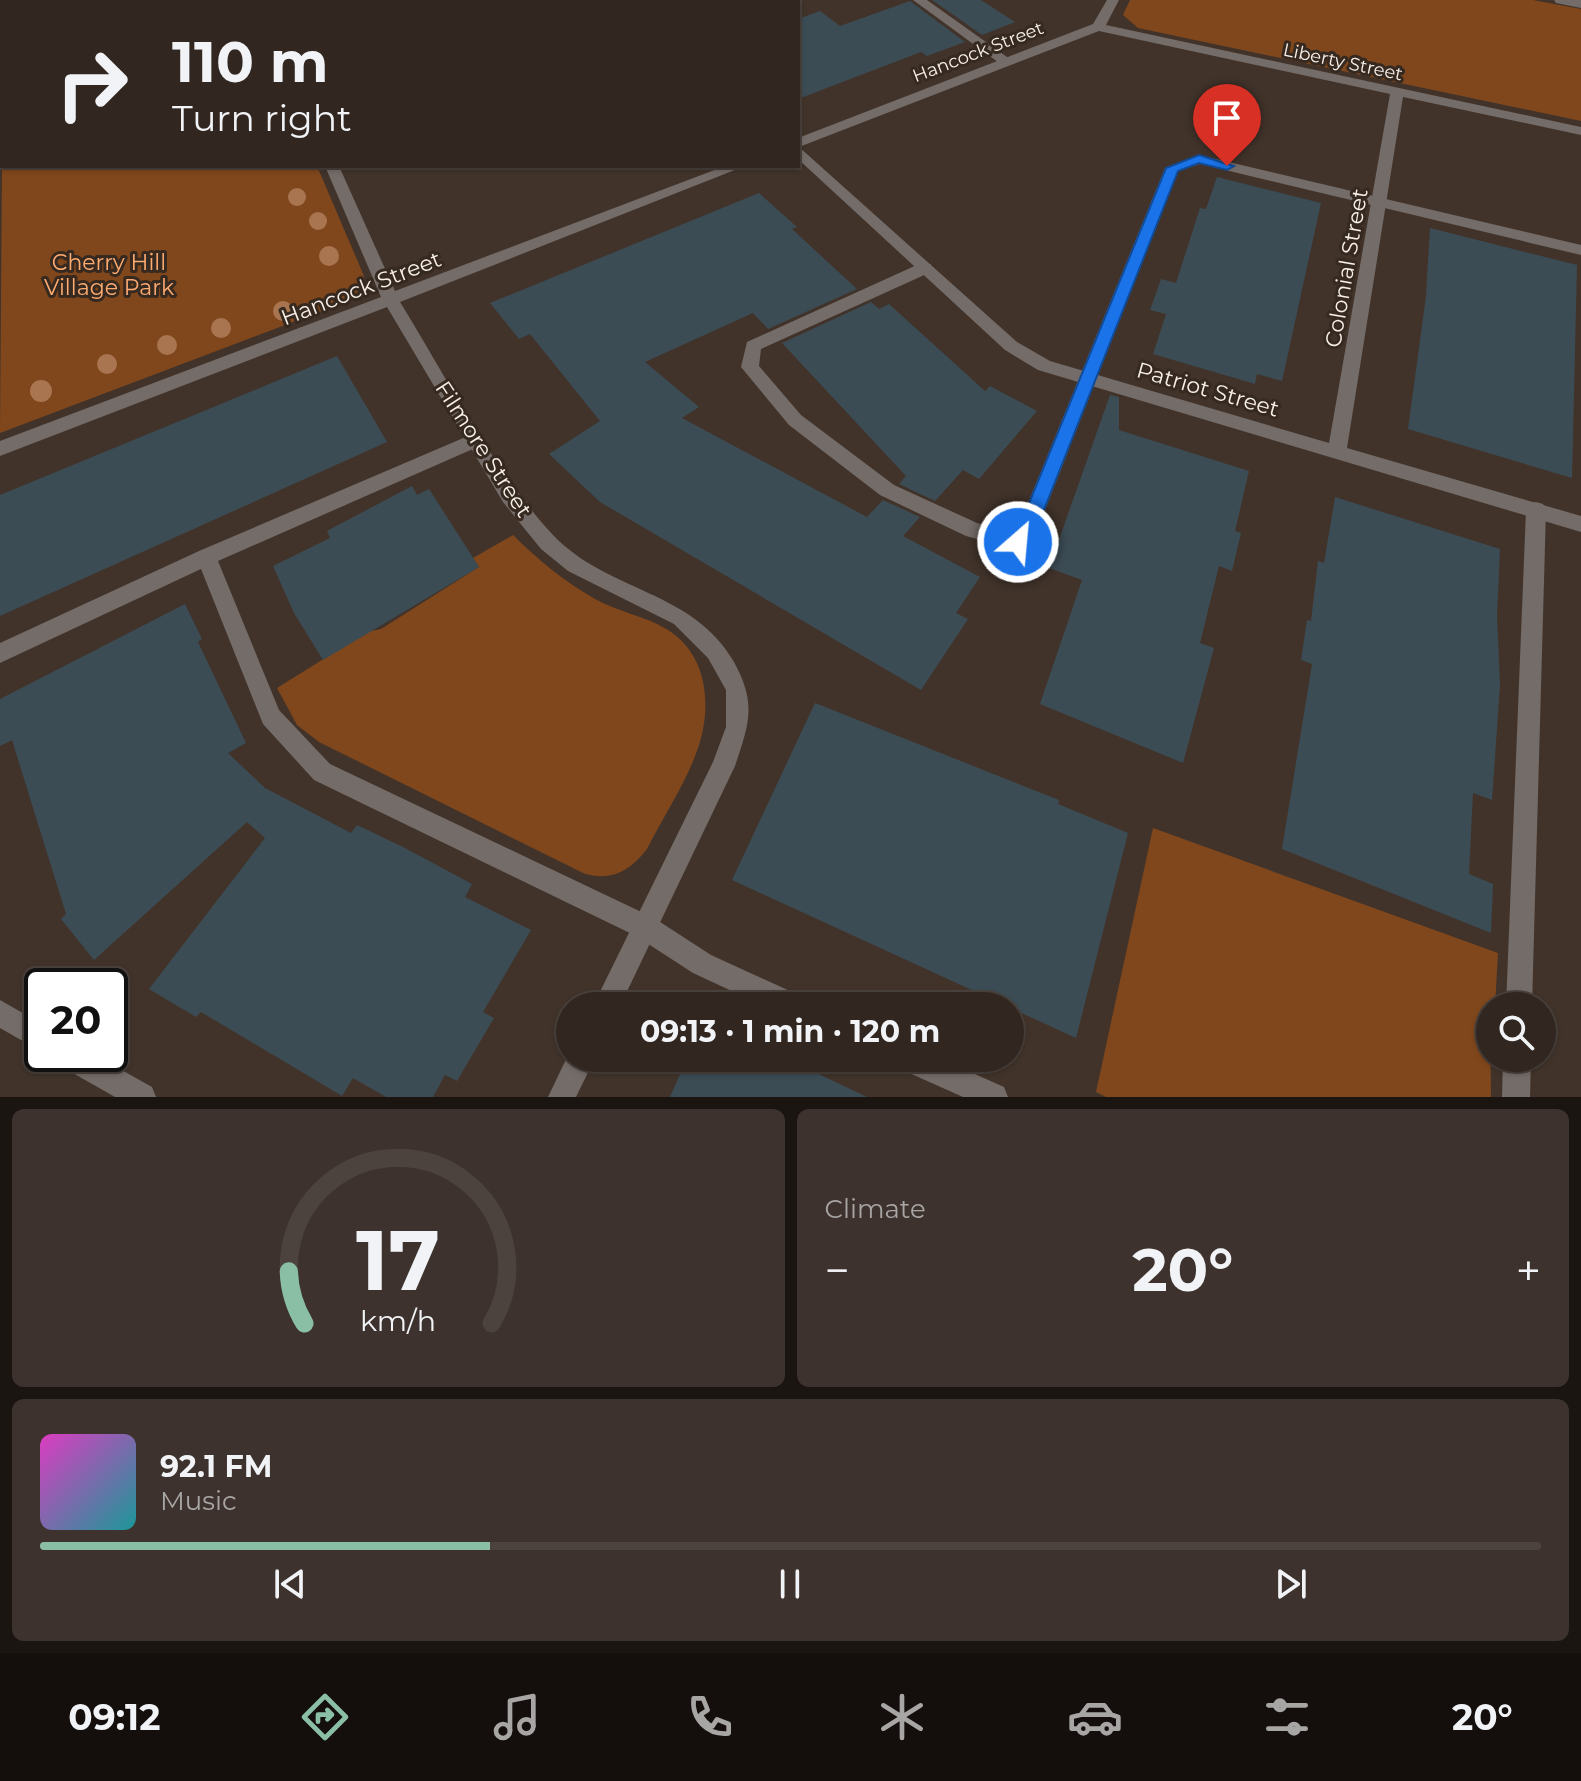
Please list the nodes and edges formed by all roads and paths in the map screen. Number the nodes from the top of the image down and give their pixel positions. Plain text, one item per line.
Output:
1 (919, 0) edge
2 (1113, 0) edge
3 (1560, 0) edge
4 (1581, 4) edge
5 (1098, 27) junction
6 (1007, 62) junction
7 (1397, 92) junction
8 (1581, 131) edge
9 (800, 142) edge
10 (800, 153) edge
11 (333, 168) edge
12 (733, 168) edge
13 (1379, 202) junction
14 (1581, 250) edge
15 (925, 268) junction
16 (391, 300) junction
17 (1088, 379) junction
18 (475, 440) junction
19 (0, 449) edge
20 (1337, 451) junction
21 (1536, 510) junction
22 (1581, 524) edge
23 (206, 557) junction
24 (0, 653) edge
25 (645, 927) junction
26 (613, 992) edge
27 (763, 992) edge
28 (1519, 992) edge
29 (0, 1013) edge
30 (24, 1028) edge
31 (98, 1072) edge
32 (574, 1072) edge
33 (939, 1072) edge
34 (1517, 1072) edge
35 (142, 1097) edge
36 (562, 1097) edge
37 (994, 1097) edge
38 (1516, 1097) edge

1 - 6 street
2 - 5 street
3 - 4 street
5 - 6 street, Hancock Street
5 - 7 street, Liberty Street
6 - 9 street, Hancock Street
7 - 8 street, Liberty Street
7 - 13 street, Colonial Street
10 - 15 street, Patriot Street
11 - 16 street, Filmore Street
12 - 16 street, Hancock Street
13 - 14 street
13 - 17 street
13 - 20 street, Colonial Street
15 - 17 street, Patriot Street
15 - 17 street
16 - 18 street, Filmore Street
16 - 19 street, Hancock Street
17 - 20 street, Patriot Street
18 - 23 street
18 - 25 street, Filmore Street
20 - 21 street, Patriot Street
21 - 22 street, Patriot Street
21 - 28 street
23 - 24 street
23 - 25 street
25 - 26 street, Filmore Street
25 - 27 street
29 - 30 street
31 - 35 street
32 - 36 street
33 - 37 street
34 - 38 street

